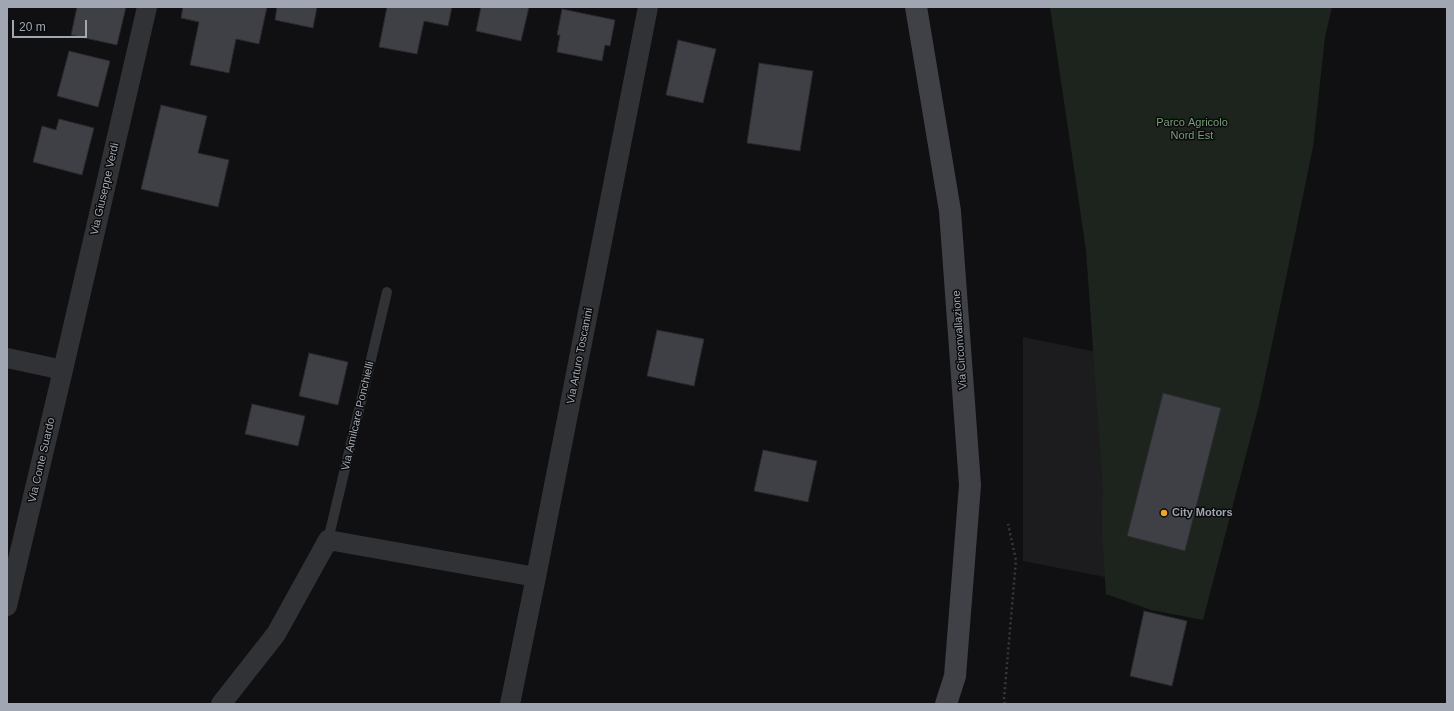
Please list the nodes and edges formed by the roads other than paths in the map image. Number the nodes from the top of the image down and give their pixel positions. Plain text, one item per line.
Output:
1 (147, 7) edge
2 (648, 7) edge
3 (916, 7) edge
4 (387, 292) dead end
5 (7, 358) edge
6 (63, 370) junction
7 (328, 540) junction
8 (536, 577) junction
9 (7, 606) edge
10 (955, 676) junction
11 (221, 704) edge
12 (510, 704) edge
13 (946, 704) edge
14 (963, 704) edge

1 - 6 street, Via Giuseppe Verdi
2 - 8 street, Via Arturo Toscanini
3 - 10 main road, Via Circonvallazione
4 - 7 lane, Via Amilcare Ponchielli
5 - 6 street
6 - 9 street, Via Conte Suardo
7 - 8 street
7 - 11 street, Via Amilcare Ponchielli
8 - 12 street, Via Arturo Toscanini
10 - 13 main road, Via Circonvallazione
10 - 14 main road, Via Circonvallazione

